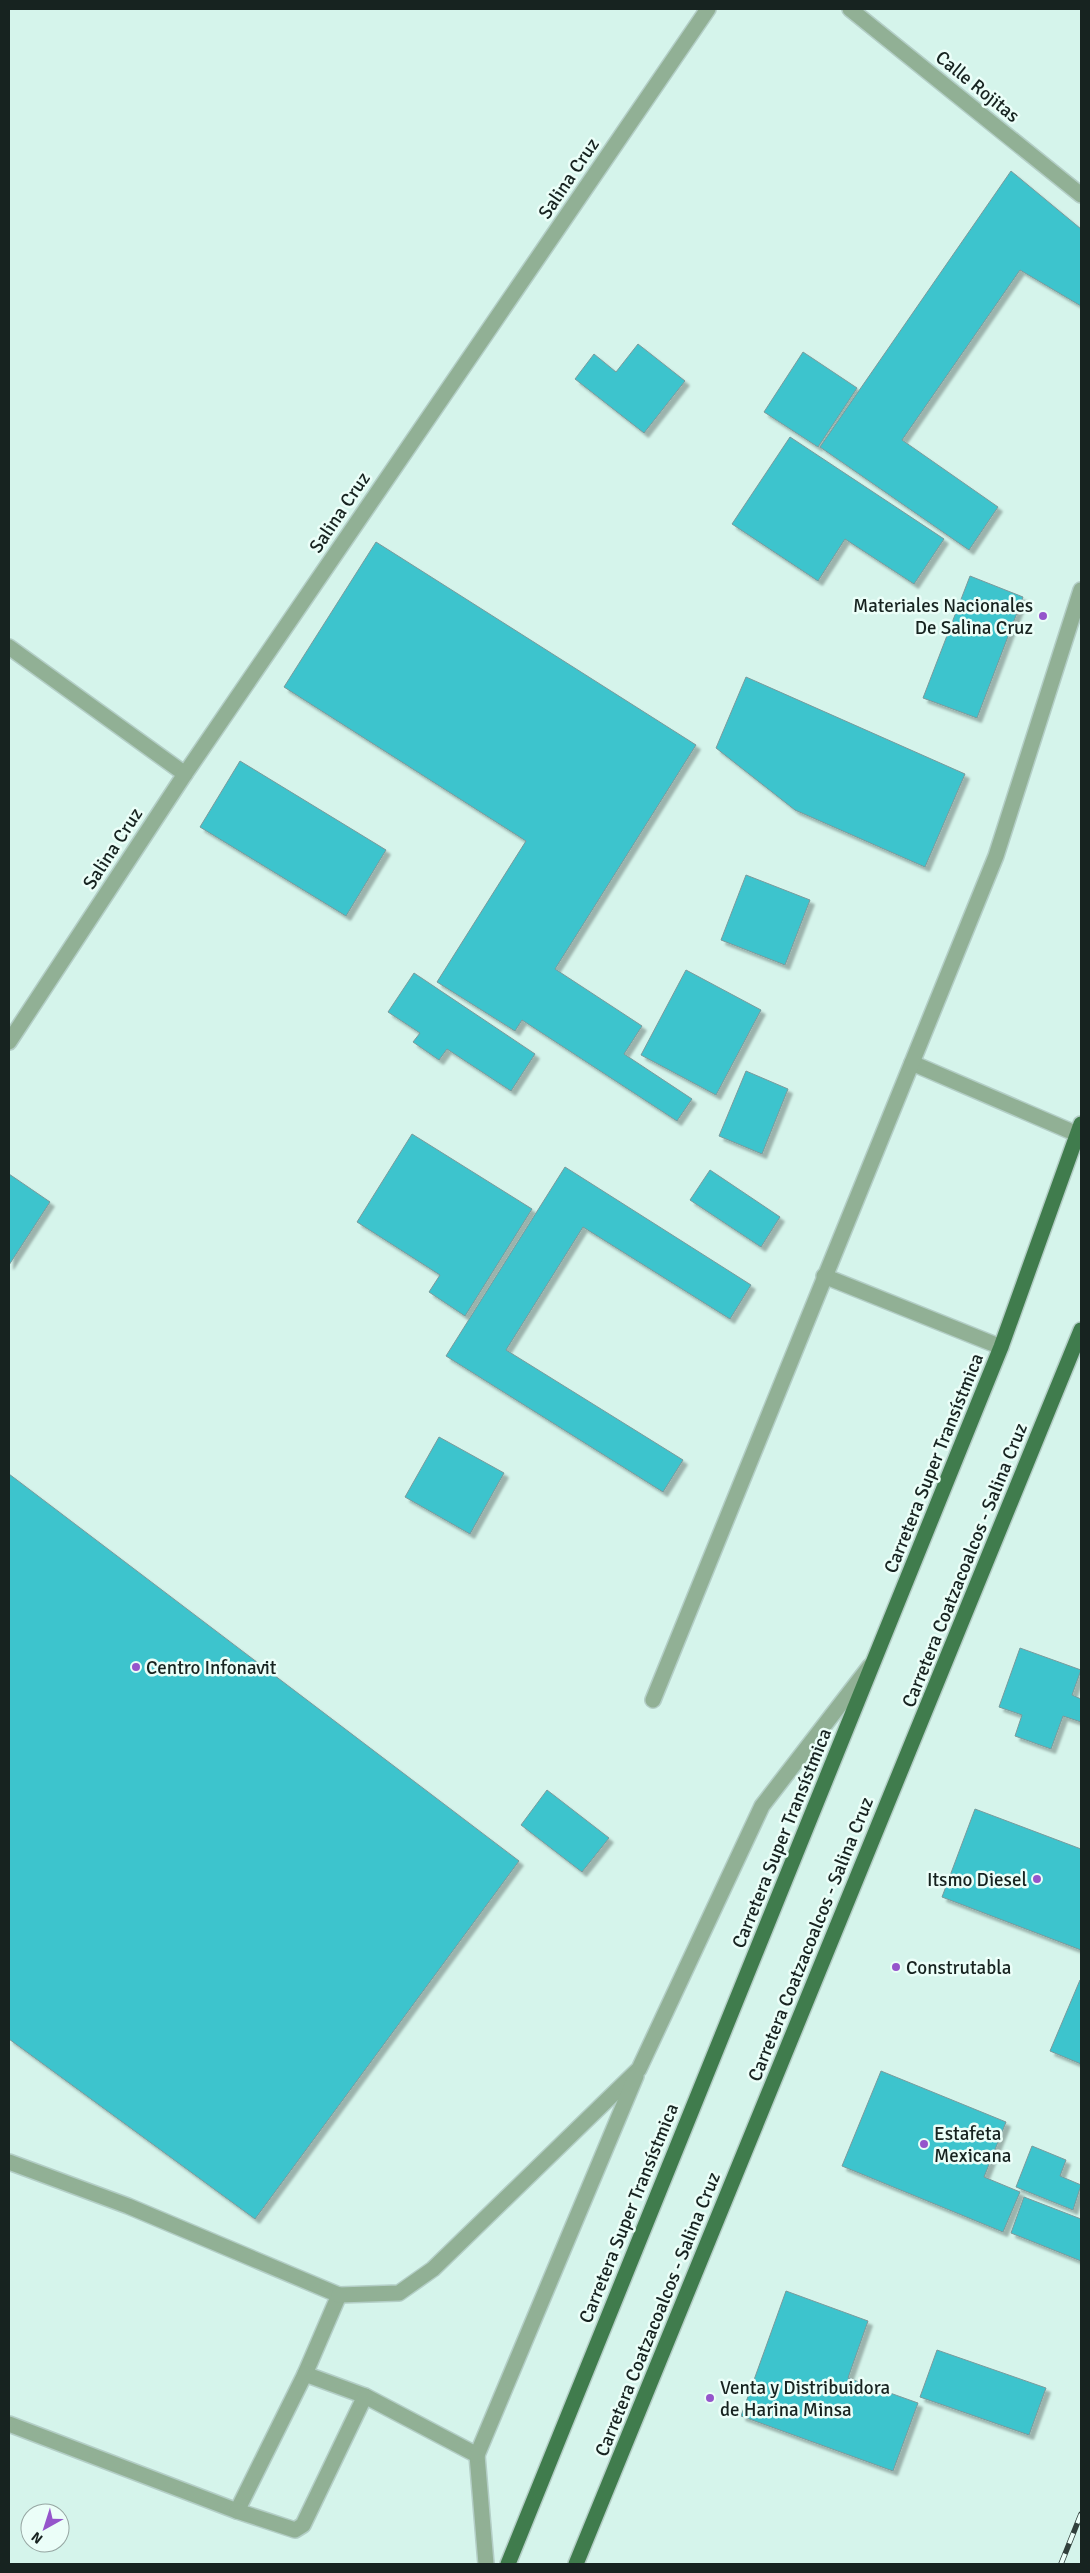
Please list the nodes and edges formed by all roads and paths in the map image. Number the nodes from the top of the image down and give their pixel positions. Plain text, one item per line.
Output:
1 (708, 9) edge
2 (850, 9) edge
3 (1081, 195) edge
4 (1081, 590) edge
5 (9, 647) edge
6 (185, 774) junction
7 (9, 1042) edge
8 (912, 1063) junction
9 (1079, 1129) edge
10 (824, 1276) junction
11 (1081, 1330) edge
12 (1001, 1347) junction
13 (875, 1659) junction
14 (653, 1700) dead end
15 (639, 2069) junction
16 (9, 2162) edge
17 (339, 2295) junction
18 (305, 2374) junction
19 (365, 2396) junction
20 (9, 2424) edge
21 (477, 2455) junction
22 (237, 2511) junction
23 (486, 2564) edge
24 (508, 2564) edge
25 (576, 2564) edge

1 - 6 street, Salina Cruz
2 - 3 street, Calle Rojitas
4 - 8 street
5 - 6 street
6 - 7 street, Salina Cruz
8 - 9 street
8 - 10 street
9 - 12 main road, Carretera Super Transístmica
10 - 12 street
10 - 14 street
11 - 25 main road, Carretera Coatzacoalcos - Salina Cruz
12 - 13 main road, Carretera Super Transístmica
13 - 15 street
13 - 24 main road, Carretera Super Transístmica
15 - 17 street
15 - 21 street
16 - 17 street
17 - 18 street
18 - 19 street
18 - 22 street
19 - 21 street
19 - 22 street
20 - 22 street
21 - 23 street

